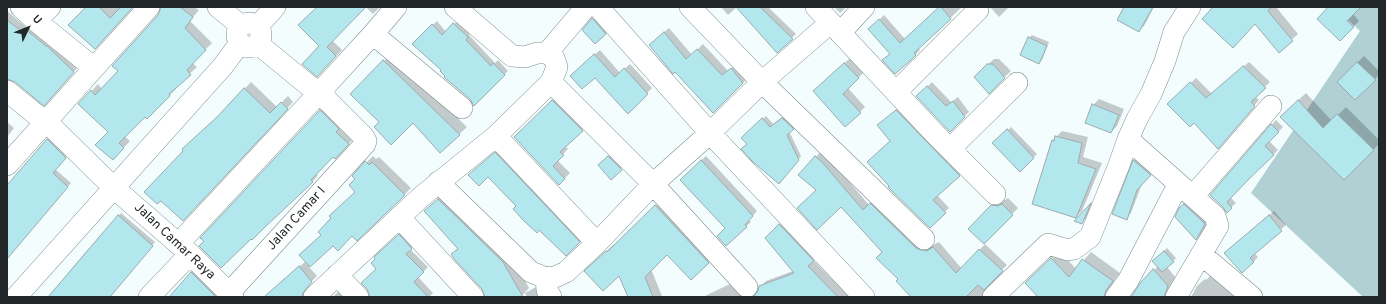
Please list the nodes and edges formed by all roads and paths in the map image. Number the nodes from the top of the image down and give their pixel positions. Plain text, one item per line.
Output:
1 (21, 7) edge
2 (149, 7) edge
3 (218, 7) edge
4 (275, 7) edge
5 (396, 7) edge
6 (455, 7) edge
7 (586, 7) edge
8 (598, 7) edge
9 (690, 7) edge
10 (816, 7) edge
11 (864, 7) edge
12 (1190, 7) edge
13 (978, 10) dead end
14 (43, 14) edge
15 (835, 28) junction
16 (373, 34) junction
17 (249, 35) junction
18 (547, 53) junction
19 (94, 68) junction
20 (551, 82) junction
21 (762, 82) junction
22 (1017, 83) dead end
23 (7, 91) edge
24 (896, 92) junction
25 (318, 94) junction
26 (1271, 106) dead end
27 (462, 108) dead end
28 (46, 122) junction
29 (710, 133) junction
30 (496, 136) junction
31 (1128, 139) junction
32 (950, 149) junction
33 (7, 165) edge
34 (438, 182) junction
35 (653, 184) junction
36 (114, 188) junction
37 (1186, 190) junction
38 (995, 194) dead end
39 (399, 217) junction
40 (924, 239) dead end
41 (597, 243) junction
42 (184, 249) junction
43 (1202, 255) junction
44 (337, 275) junction
45 (747, 287) dead end
46 (549, 288) edge
47 (231, 295) edge
48 (16, 297) edge
49 (149, 297) edge
50 (314, 297) edge
51 (358, 297) edge
52 (473, 297) edge
53 (864, 297) edge
54 (993, 297) edge
55 (1116, 297) edge
56 (1176, 297) edge
57 (1252, 297) edge

1 - 14 street
2 - 19 street
3 - 17 street
4 - 17 street
5 - 16 street
6 - 18 street
7 - 18 street
8 - 29 street
9 - 21 street
10 - 15 street
11 - 15 street
12 - 31 street
13 - 24 street
14 - 19 street
15 - 21 street
15 - 24 street
16 - 25 street
16 - 27 street
17 - 25 street
17 - 36 street
18 - 20 street
19 - 28 street
20 - 30 street
20 - 35 street
21 - 29 street
21 - 40 street
22 - 32 street
23 - 28 street, Jalan Camar Raya
24 - 32 street
25 - 42 street
25 - 47 street, Jalan Camar I
26 - 37 street
28 - 33 street
28 - 36 street, Jalan Camar Raya
29 - 35 street
29 - 53 street
30 - 34 street
30 - 41 street
31 - 37 street
31 - 54 street
32 - 38 street
34 - 39 street
34 - 46 street
35 - 41 street
35 - 45 street
36 - 42 street, Jalan Camar Raya
36 - 48 street
37 - 43 street
37 - 55 street
39 - 44 street
39 - 52 street
41 - 46 street
42 - 47 street, Jalan Camar Raya
42 - 49 street
43 - 56 street
43 - 57 street
44 - 50 street
44 - 51 street

